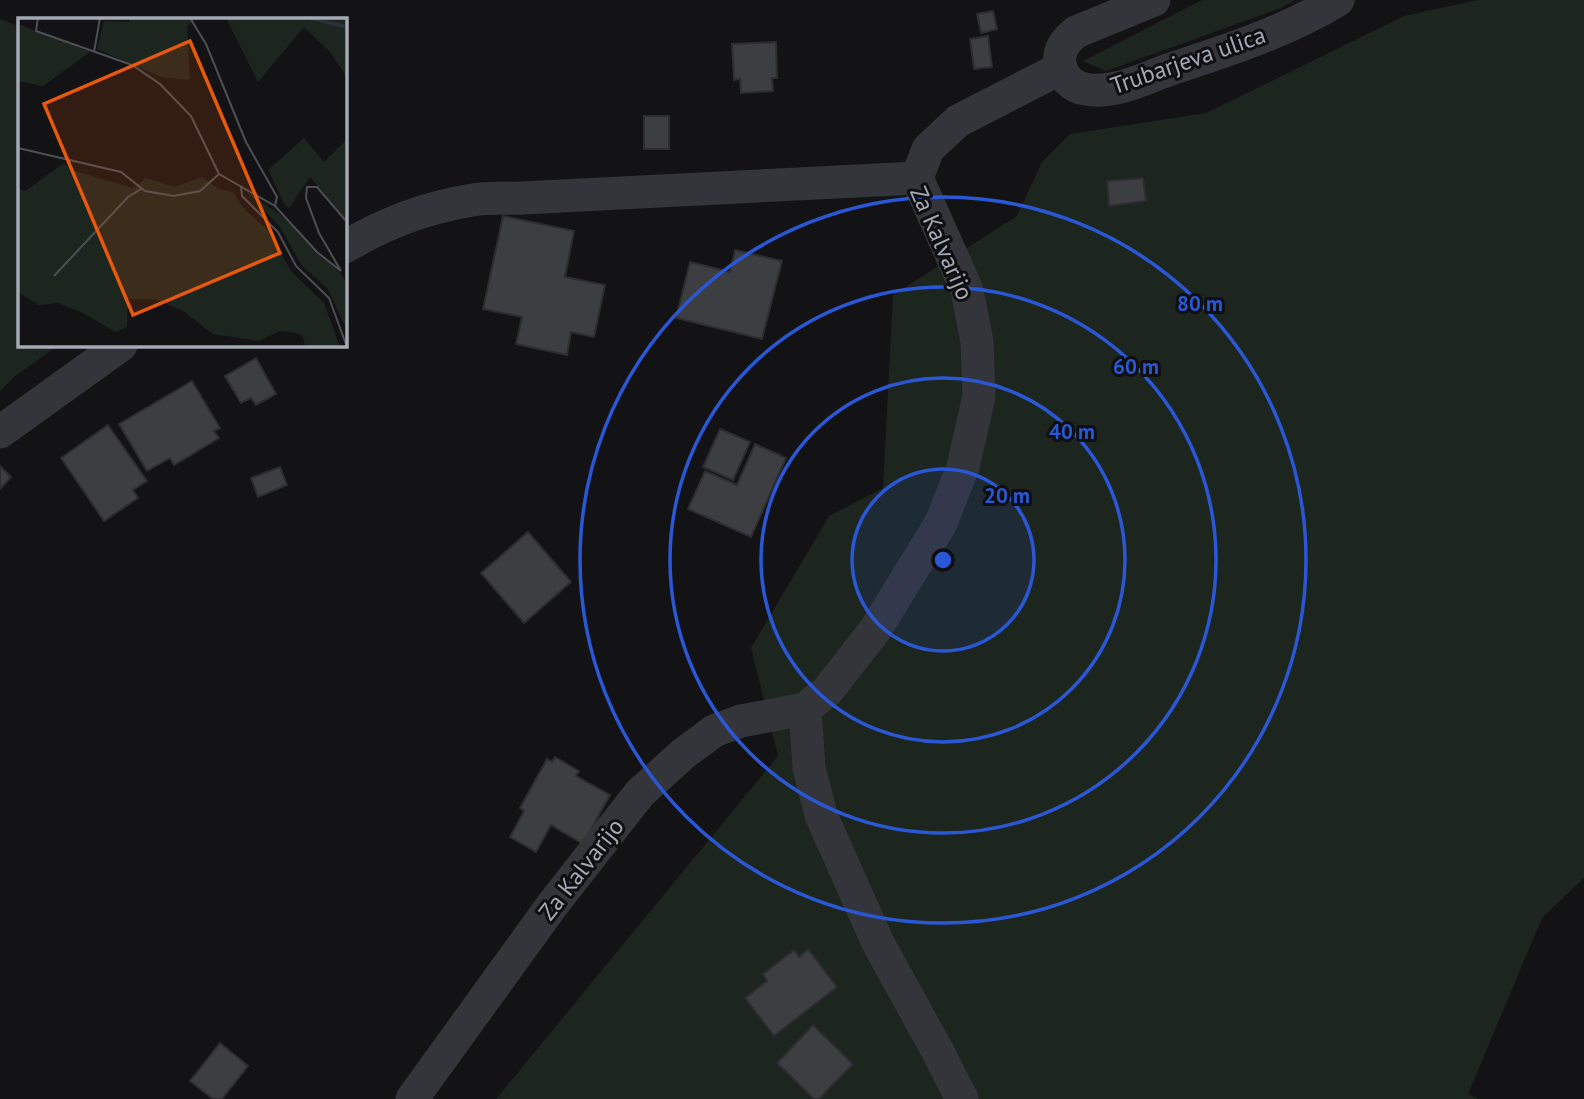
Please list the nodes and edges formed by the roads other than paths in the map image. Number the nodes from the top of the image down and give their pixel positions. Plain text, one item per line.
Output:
1 (1154, 0) edge
2 (1338, 0) edge
3 (1061, 68) junction
4 (917, 178) junction
5 (346, 246) edge
6 (120, 346) edge
7 (0, 432) edge
8 (805, 709) junction
9 (412, 1099) edge
10 (962, 1099) edge

1 - 3 street
2 - 3 street, Trubarjeva ulica
3 - 4 street
4 - 5 street, Za Kalvarijo
4 - 8 street, Za Kalvarijo
6 - 7 street
8 - 9 street, Za Kalvarijo
8 - 10 street

